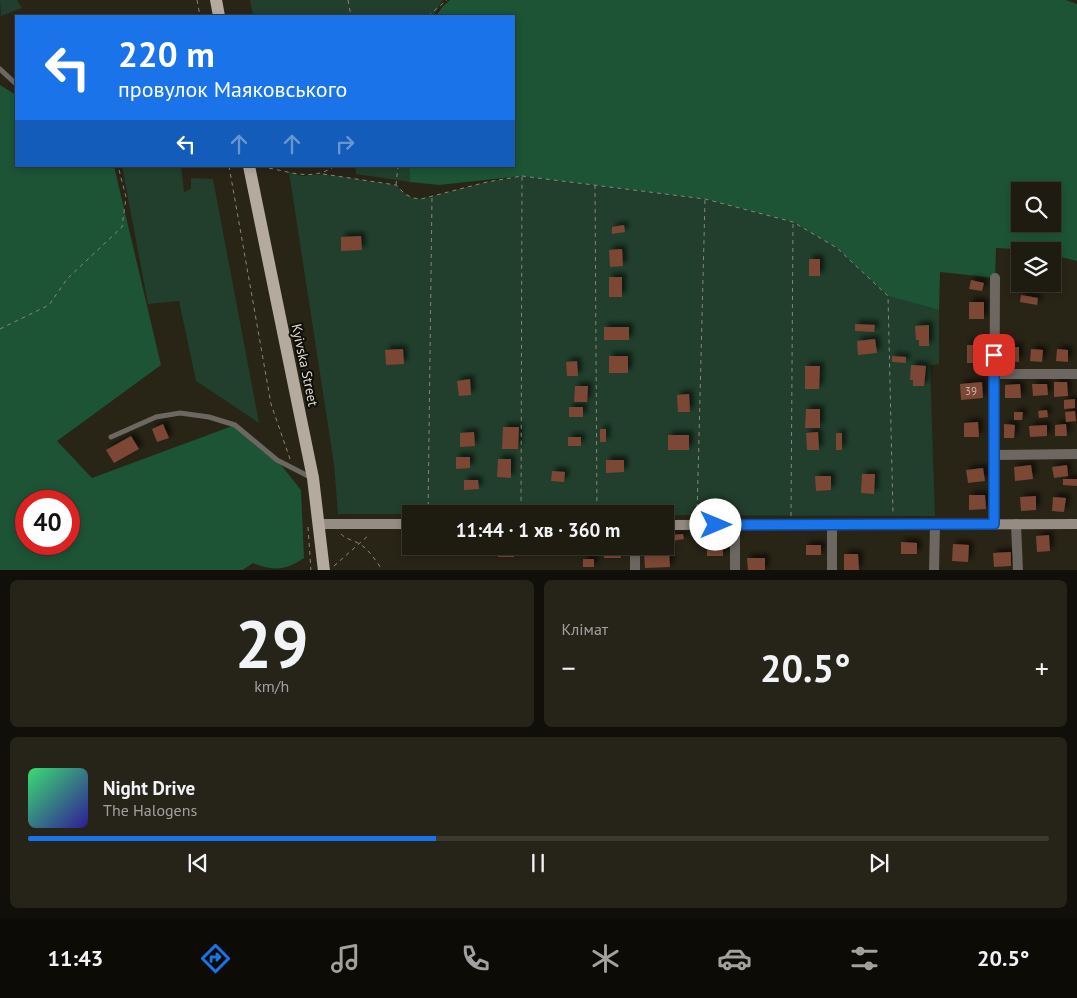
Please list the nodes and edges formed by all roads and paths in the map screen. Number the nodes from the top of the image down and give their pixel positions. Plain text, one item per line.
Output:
1 (197, 0) edge
2 (216, 0) edge
3 (348, 0) edge
4 (442, 0) edge
5 (447, 0) edge
6 (443, 4) junction
7 (200, 15) edge
8 (220, 15) edge
9 (351, 15) edge
10 (429, 15) edge
11 (0, 69) edge
12 (15, 83) edge
13 (118, 167) edge
14 (229, 167) edge
15 (249, 167) edge
16 (273, 167) edge
17 (334, 167) edge
18 (398, 167) edge
19 (323, 174) junction
20 (522, 176) junction
21 (595, 184) junction
22 (396, 185) junction
23 (432, 196) junction
24 (704, 199) junction
25 (793, 222) junction
26 (995, 278) dead end
27 (0, 328) edge
28 (994, 374) junction
29 (1077, 374) edge
30 (111, 436) dead end
31 (994, 454) junction
32 (1077, 454) edge
33 (292, 463) dead end
34 (313, 478) junction
35 (428, 505) edge
36 (521, 505) edge
37 (597, 505) edge
38 (320, 524) junction
39 (379, 524) junction
40 (402, 524) edge
41 (894, 524) junction
42 (935, 524) junction
43 (994, 524) junction
44 (1016, 524) junction
45 (1077, 524) edge
46 (674, 525) edge
47 (697, 525) junction
48 (735, 525) junction
49 (791, 525) junction
50 (832, 525) junction
51 (360, 544) junction
52 (635, 555) edge
53 (328, 569) edge
54 (311, 570) edge
55 (383, 570) edge
56 (635, 570) edge
57 (735, 570) edge
58 (832, 570) edge
59 (934, 570) edge
60 (1018, 570) edge

1 - 7 path
2 - 8 main road
3 - 9 path
4 - 6 path
5 - 6 path
6 - 10 path
11 - 12 lane
13 - 27 path
14 - 33 path
15 - 34 main road, Kyivska Street
16 - 19 path
17 - 19 path
18 - 22 path
19 - 22 path
20 - 21 path
20 - 23 path
20 - 36 path
21 - 24 path
21 - 37 path
22 - 23 path
23 - 35 path
24 - 25 path
24 - 47 path
25 - 41 path
25 - 49 path
26 - 28 street
28 - 29 street
28 - 31 street
30 - 34 lane
31 - 32 street
31 - 43 street
34 - 38 main road, Kyivska Street
38 - 39 street
38 - 51 path
38 - 53 main road, Kyivska Street
38 - 54 path
39 - 40 street
39 - 51 path
41 - 42 street
41 - 50 street
42 - 43 street
42 - 59 street
43 - 44 street
44 - 45 street
44 - 60 street
46 - 47 street
47 - 48 street
48 - 49 street
48 - 57 street
49 - 50 street
50 - 58 street
51 - 53 path
51 - 55 path
52 - 56 street

